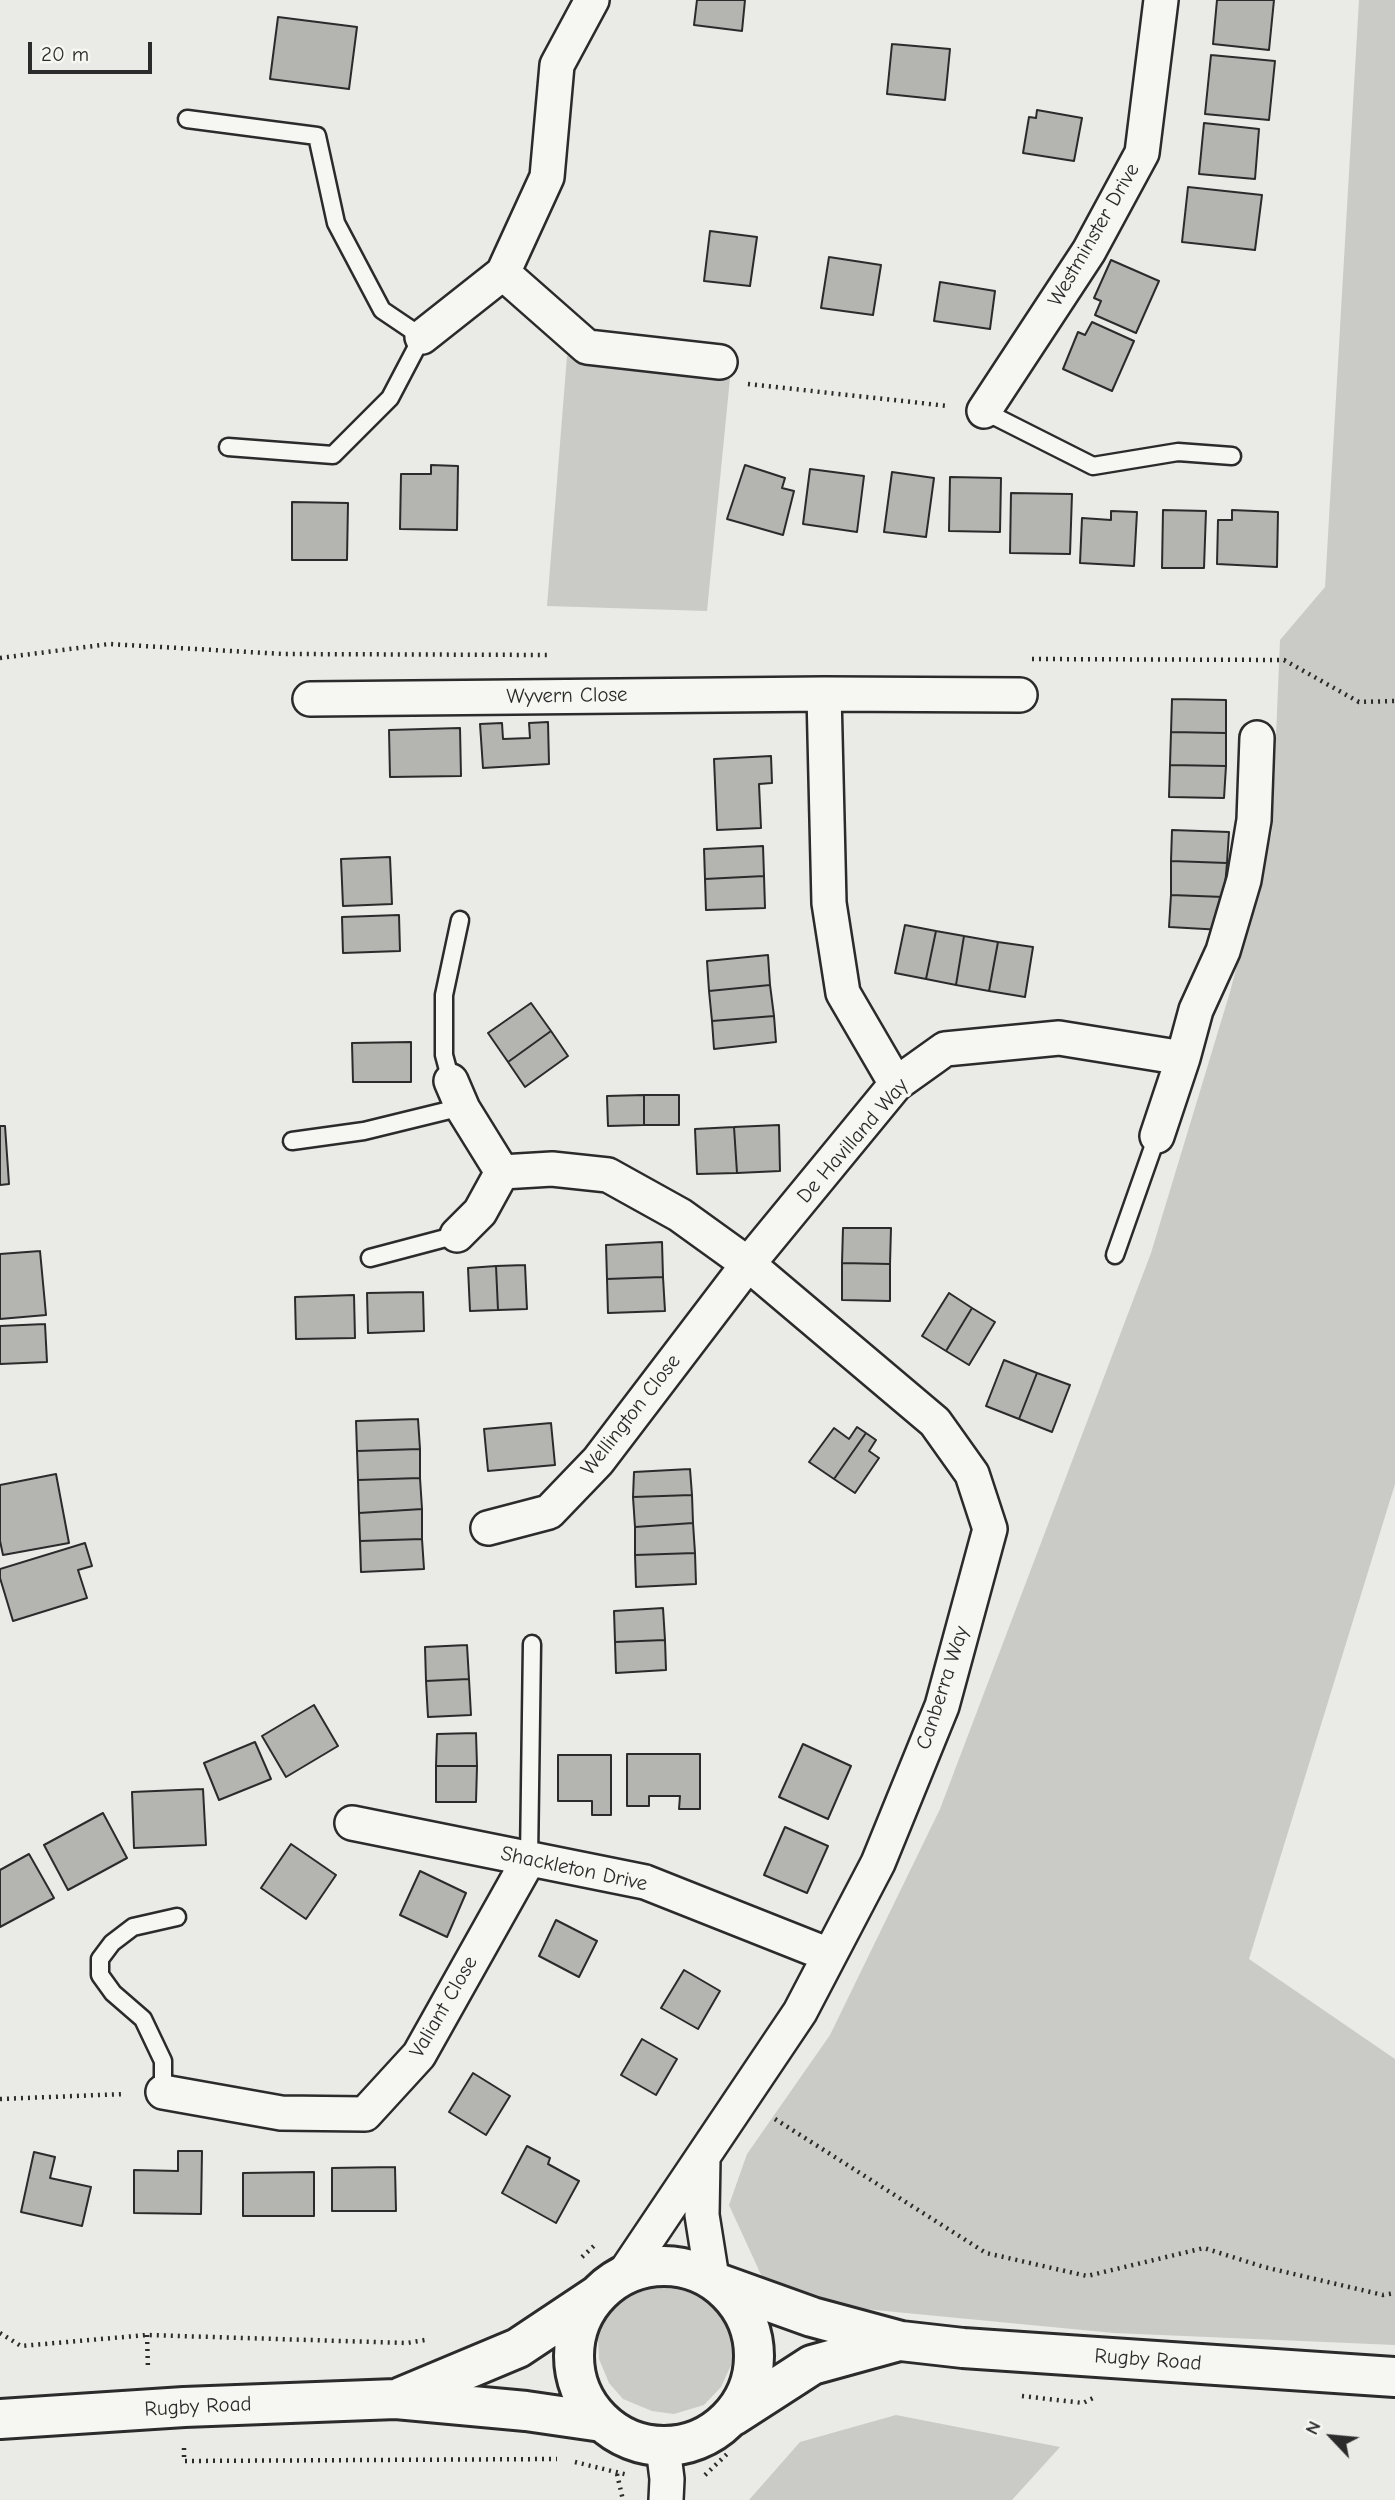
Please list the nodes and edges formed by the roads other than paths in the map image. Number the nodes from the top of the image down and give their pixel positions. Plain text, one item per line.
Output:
1 (592, 0) edge
2 (1161, 0) edge
3 (187, 119) dead end
4 (503, 273) junction
5 (422, 337) junction
6 (720, 362) road end
7 (984, 411) joint
8 (228, 447) dead end
9 (1232, 456) dead end
10 (824, 694) junction
11 (1020, 695) dead end
12 (310, 699) dead end
13 (1257, 738) dead end
14 (460, 920) dead end
15 (1183, 1058) junction
16 (896, 1084) junction
17 (456, 1094) junction
18 (1157, 1136) joint
19 (292, 1141) dead end
20 (502, 1172) junction
21 (457, 1235) joint
22 (1115, 1255) dead end
23 (370, 1258) dead end
24 (748, 1264) junction
25 (488, 1528) dead end
26 (532, 1644) dead end
27 (352, 1823) dead end
28 (529, 1859) junction
29 (177, 1917) dead end
30 (829, 1955) junction
31 (163, 2092) joint
32 (702, 2158) junction
33 (716, 2281) junction
34 (610, 2284) junction
35 (901, 2341) junction
36 (1395, 2377) edge
37 (396, 2399) junction
38 (0, 2420) edge
39 (602, 2422) junction
40 (732, 2433) junction
41 (666, 2475) edge

1 - 4 street
2 - 7 street, Westminster Drive
3 - 5 lane
4 - 5 street
4 - 6 street
5 - 8 lane
7 - 9 lane
10 - 11 street, Wyvern Close
10 - 12 street, Wyvern Close
10 - 16 street
13 - 15 street
14 - 17 lane
15 - 16 street, De Havilland Way
15 - 18 street
16 - 24 street, De Havilland Way
17 - 19 lane
17 - 20 street
18 - 22 lane
20 - 21 street
20 - 24 street, Canberra Way
21 - 23 lane
24 - 25 street, Wellington Close
24 - 30 street, Canberra Way
26 - 28 lane
27 - 28 street, Shackleton Drive
28 - 30 street, Shackleton Drive
28 - 31 street, Valiant Close
29 - 31 lane
30 - 32 street, Canberra Way
32 - 33 street
32 - 34 street, Canberra Way
33 - 34 main road
33 - 35 main road, Rugby Road
33 - 40 main road
34 - 37 main road, Rugby Road
34 - 39 main road
35 - 36 main road, Rugby Road
35 - 40 main road, Rugby Road
37 - 38 main road, Rugby Road
37 - 39 main road, Rugby Road
39 - 41 main road
40 - 41 main road

